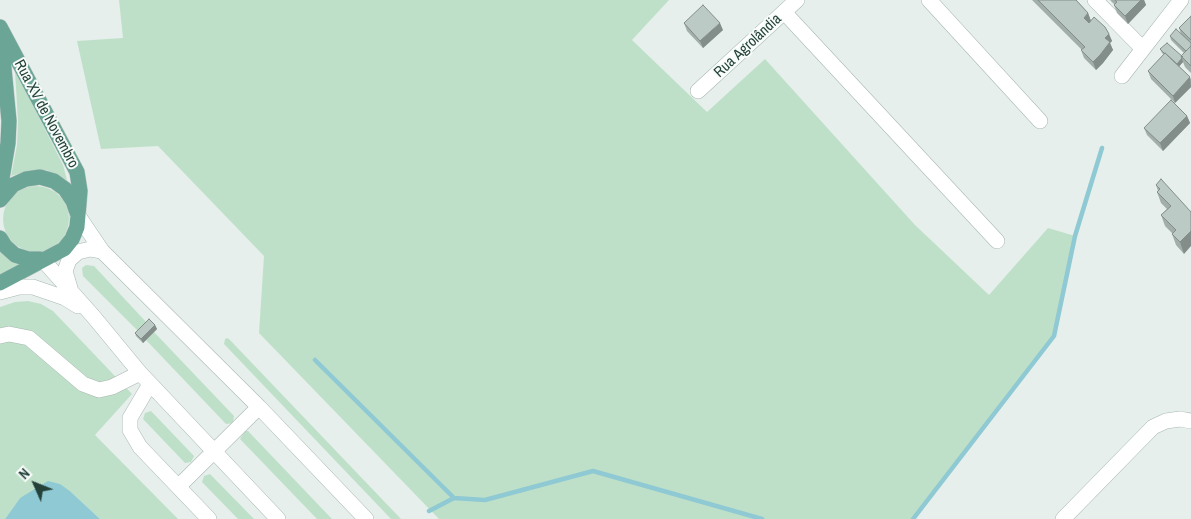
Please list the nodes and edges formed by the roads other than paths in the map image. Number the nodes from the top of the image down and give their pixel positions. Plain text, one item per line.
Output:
1 (797, 0) edge
2 (929, 0) edge
3 (1095, 0) edge
4 (1181, 0) edge
5 (784, 12) junction
6 (0, 27) edge
7 (1143, 49) junction
8 (1122, 76) dead end
9 (698, 91) dead end
10 (1040, 121) dead end
11 (0, 190) edge
12 (0, 200) edge
13 (77, 214) junction
14 (0, 238) edge
15 (997, 241) dead end
16 (102, 251) junction
17 (42, 260) junction
18 (0, 283) edge
19 (71, 290) junction
20 (0, 292) edge
21 (93, 316) junction
22 (0, 336) edge
23 (145, 378) junction
24 (259, 407) junction
25 (1191, 421) edge
26 (214, 451) junction
27 (178, 487) junction
28 (209, 519) edge
29 (278, 519) edge
30 (366, 519) edge
31 (1063, 519) edge

1 - 5 street, Rua Agrolândia
2 - 10 street
3 - 7 street
4 - 7 street
5 - 9 street, Rua Agrolândia
5 - 15 street
6 - 11 main road, Rua XV de Novembro
6 - 13 main road, Rua XV de Novembro
7 - 8 street
12 - 13 main road
13 - 16 street
13 - 17 main road, Rua XV de Novembro
14 - 17 main road
16 - 19 street
16 - 24 street
17 - 18 main road, Rua XV de Novembro
17 - 19 street
19 - 21 street
20 - 21 street
21 - 23 street
22 - 23 street
23 - 26 street
23 - 27 street
24 - 26 street
24 - 30 street
25 - 31 street
26 - 27 street
26 - 29 street
27 - 28 street

